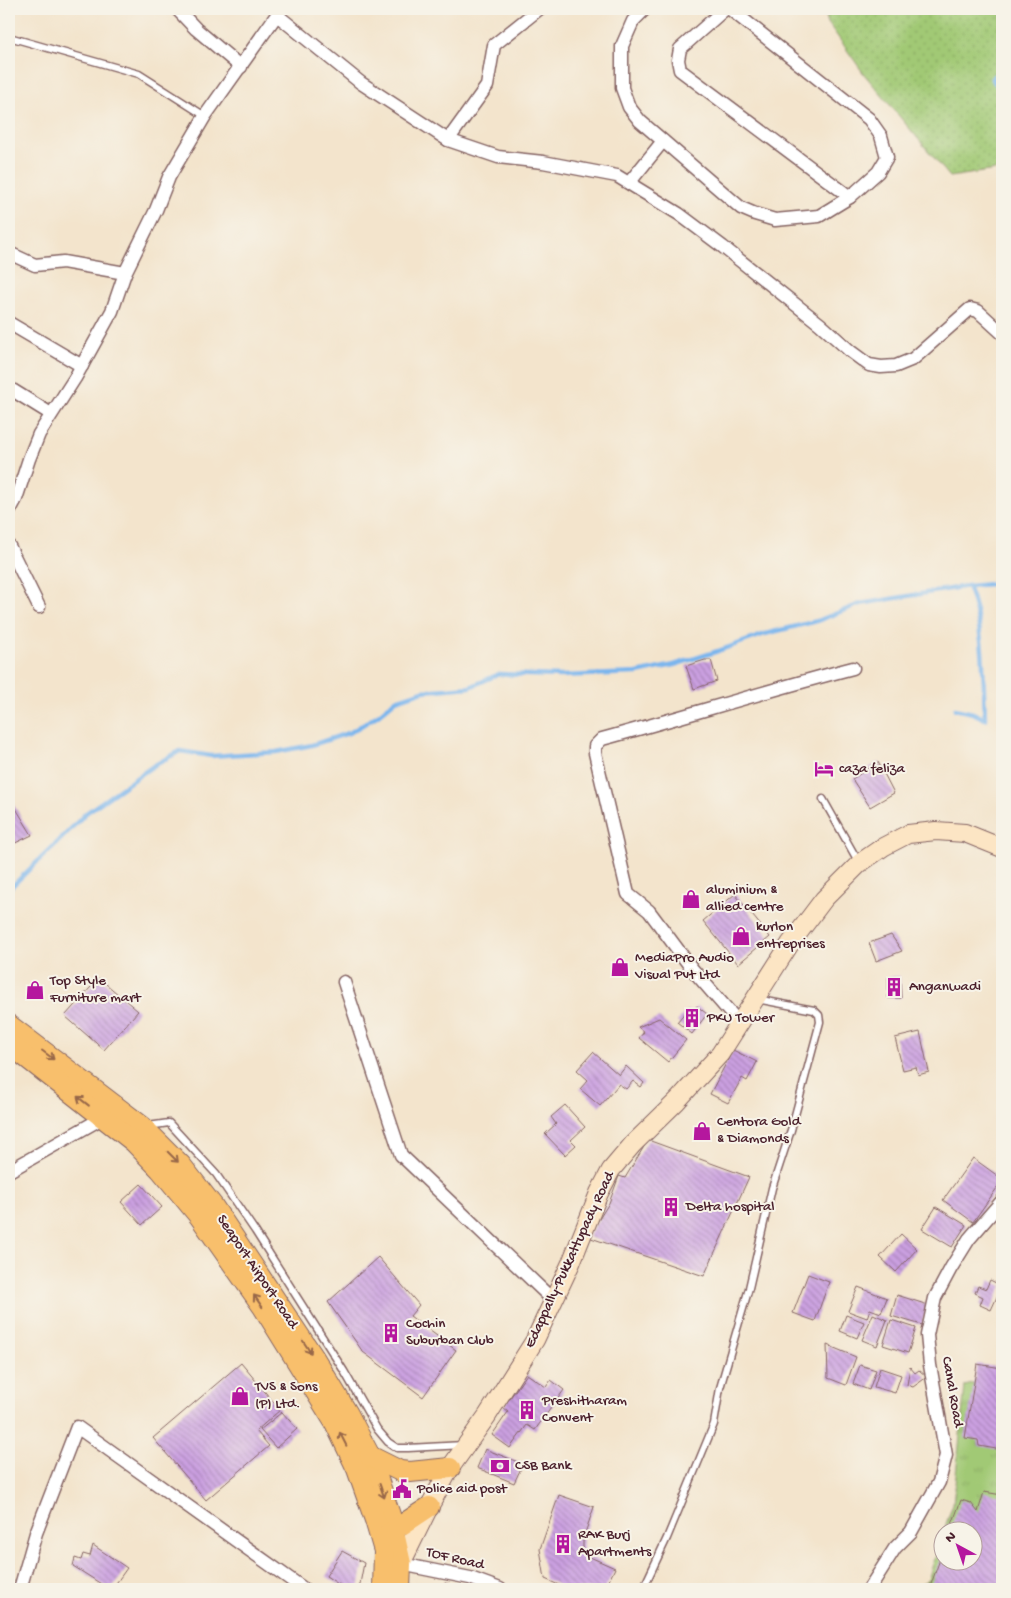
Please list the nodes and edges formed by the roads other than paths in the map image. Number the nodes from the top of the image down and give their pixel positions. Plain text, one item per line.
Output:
1 (177, 9) edge
2 (539, 9) edge
3 (645, 9) edge
4 (725, 9) edge
5 (730, 9) edge
6 (279, 12) edge
7 (9, 37) edge
8 (241, 67) junction
9 (205, 116) junction
10 (448, 140) junction
11 (663, 141) junction
12 (629, 183) junction
13 (850, 197) junction
14 (9, 253) edge
15 (126, 273) junction
16 (9, 323) edge
17 (1002, 333) edge
18 (82, 366) junction
19 (9, 388) edge
20 (51, 414) junction
21 (9, 512) edge
22 (9, 546) edge
23 (39, 607) dead end
24 (853, 668) dead end
25 (823, 799) dead end
26 (1002, 848) edge
27 (860, 864) junction
28 (344, 982) dead end
29 (755, 999) junction
30 (740, 1024) junction
31 (9, 1025) edge
32 (9, 1044) edge
33 (104, 1117) junction
34 (144, 1127) junction
35 (9, 1171) edge
36 (1002, 1201) edge
37 (554, 1301) junction
38 (467, 1445) junction
39 (370, 1456) junction
40 (450, 1468) junction
41 (429, 1507) junction
42 (387, 1535) junction
43 (393, 1566) junction
44 (20, 1589) edge
45 (304, 1589) edge
46 (382, 1589) edge
47 (400, 1589) edge
48 (500, 1589) edge
49 (643, 1589) edge
50 (869, 1589) edge

1 - 8 street
2 - 10 street
3 - 11 street
4 - 13 street
5 - 13 street
6 - 8 street
6 - 10 street
7 - 9 lane
8 - 9 street
9 - 15 street
10 - 12 street
11 - 12 street
11 - 13 street
12 - 17 street
14 - 15 street
15 - 18 street
16 - 18 street
18 - 20 street
19 - 20 street
20 - 21 street
22 - 23 street
24 - 30 street
25 - 27 lane
26 - 27 main road, Edappally-Pukkattupady Road
27 - 29 main road, Edappally-Pukkattupady Road
28 - 37 street
29 - 30 main road, Edappally-Pukkattupady Road
29 - 49 lane
30 - 37 main road, Edappally-Pukkattupady Road
31 -> 34 main road, Seaport Airport Road
33 -> 32 main road, Seaport Airport Road
33 - 35 street
42 -> 33 main road, Seaport Airport Road
34 - 38 lane
34 -> 39 main road, Seaport Airport Road
36 - 50 street, Canal Road
37 - 38 main road, Edappally-Pukkattupady Road
38 - 40 main road, Edappally-Pukkattupady Road
39 - 40 main road
39 -> 42 main road, Seaport Airport Road
40 - 41 main road, Edappally-Pukkattupady Road
41 - 42 main road
41 - 43 main road, Edappally-Pukkattupady Road
42 - 43 main road, Seaport Airport Road
43 - 46 main road, Seaport Airport Road
43 - 47 main road, Seaport Airport Road
43 - 48 street, TOF Road
44 - 45 street

